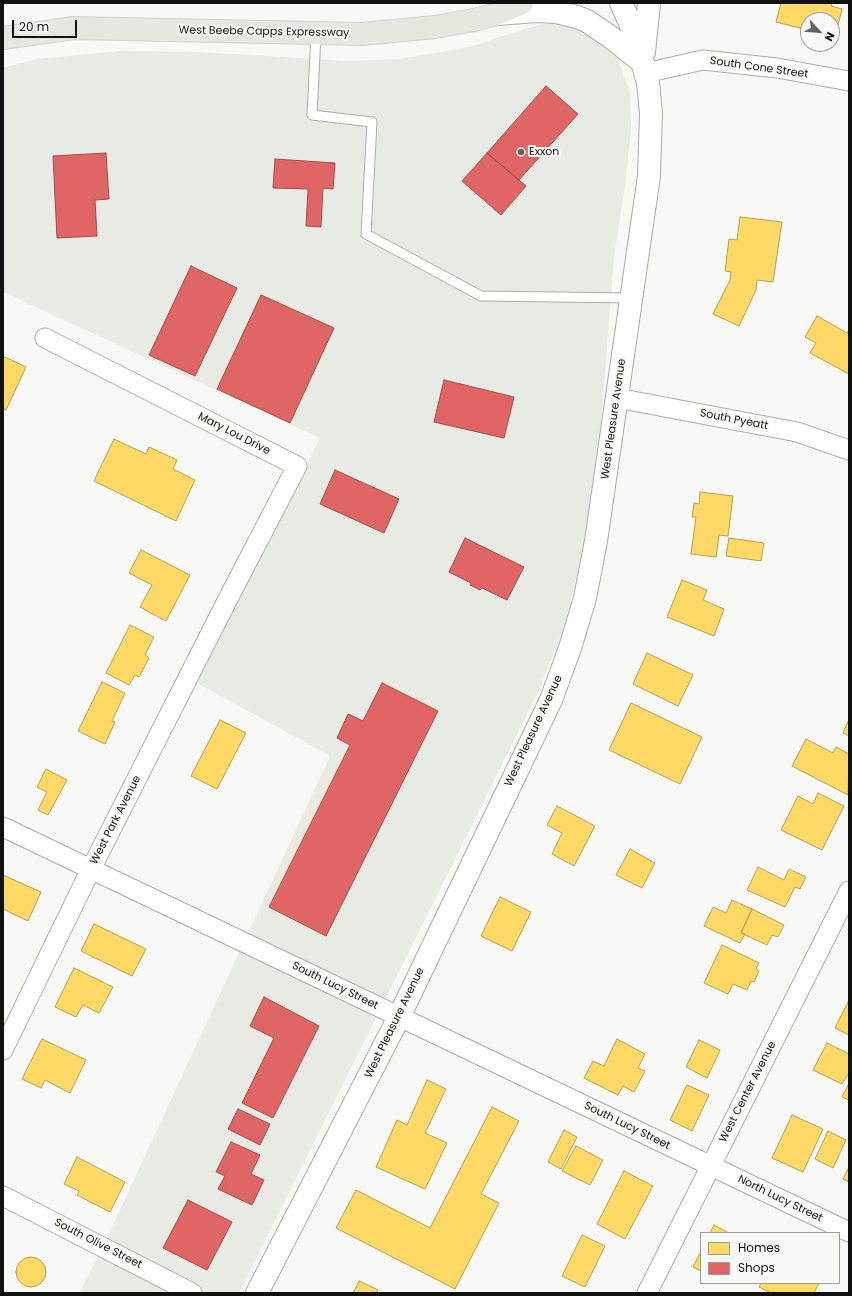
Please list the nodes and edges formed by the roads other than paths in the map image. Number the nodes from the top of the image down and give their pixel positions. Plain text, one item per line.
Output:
1 (522, 3) edge
2 (620, 3) edge
3 (649, 3) edge
4 (497, 9) edge
5 (316, 34) junction
6 (3, 38) edge
7 (644, 68) junction
8 (849, 81) edge
9 (632, 298) junction
10 (45, 338) dead end
11 (617, 398) junction
12 (849, 450) edge
13 (232, 590) joint
14 (3, 827) edge
15 (91, 869) junction
16 (849, 891) edge
17 (399, 1017) junction
18 (3, 1050) edge
19 (710, 1166) junction
20 (3, 1196) edge
21 (849, 1232) edge
22 (192, 1293) edge
23 (257, 1293) edge
24 (647, 1293) edge

1 - 4 main road, West Beebe Capps Expressway
2 - 7 street, West Pleasure Avenue
3 - 7 street
4 - 5 main road, West Beebe Capps Expressway
4 - 7 street
5 - 6 main road, West Beebe Capps Expressway
5 - 9 lane
7 - 8 street, South Cone Street
7 - 9 street, West Pleasure Avenue
9 - 11 street, West Pleasure Avenue
10 - 13 street, Mary Lou Drive
11 - 12 street, South Pyeatt
11 - 17 street, West Pleasure Avenue
13 - 15 street, West Park Avenue
14 - 15 street, South Lucy Street
15 - 17 street, South Lucy Street
15 - 18 street, West Park Avenue
16 - 19 street, West Center Avenue
17 - 19 street, South Lucy Street
17 - 23 street, West Pleasure Avenue
19 - 21 street, North Lucy Street
19 - 24 street, West Center Avenue
20 - 22 street, South Olive Street

